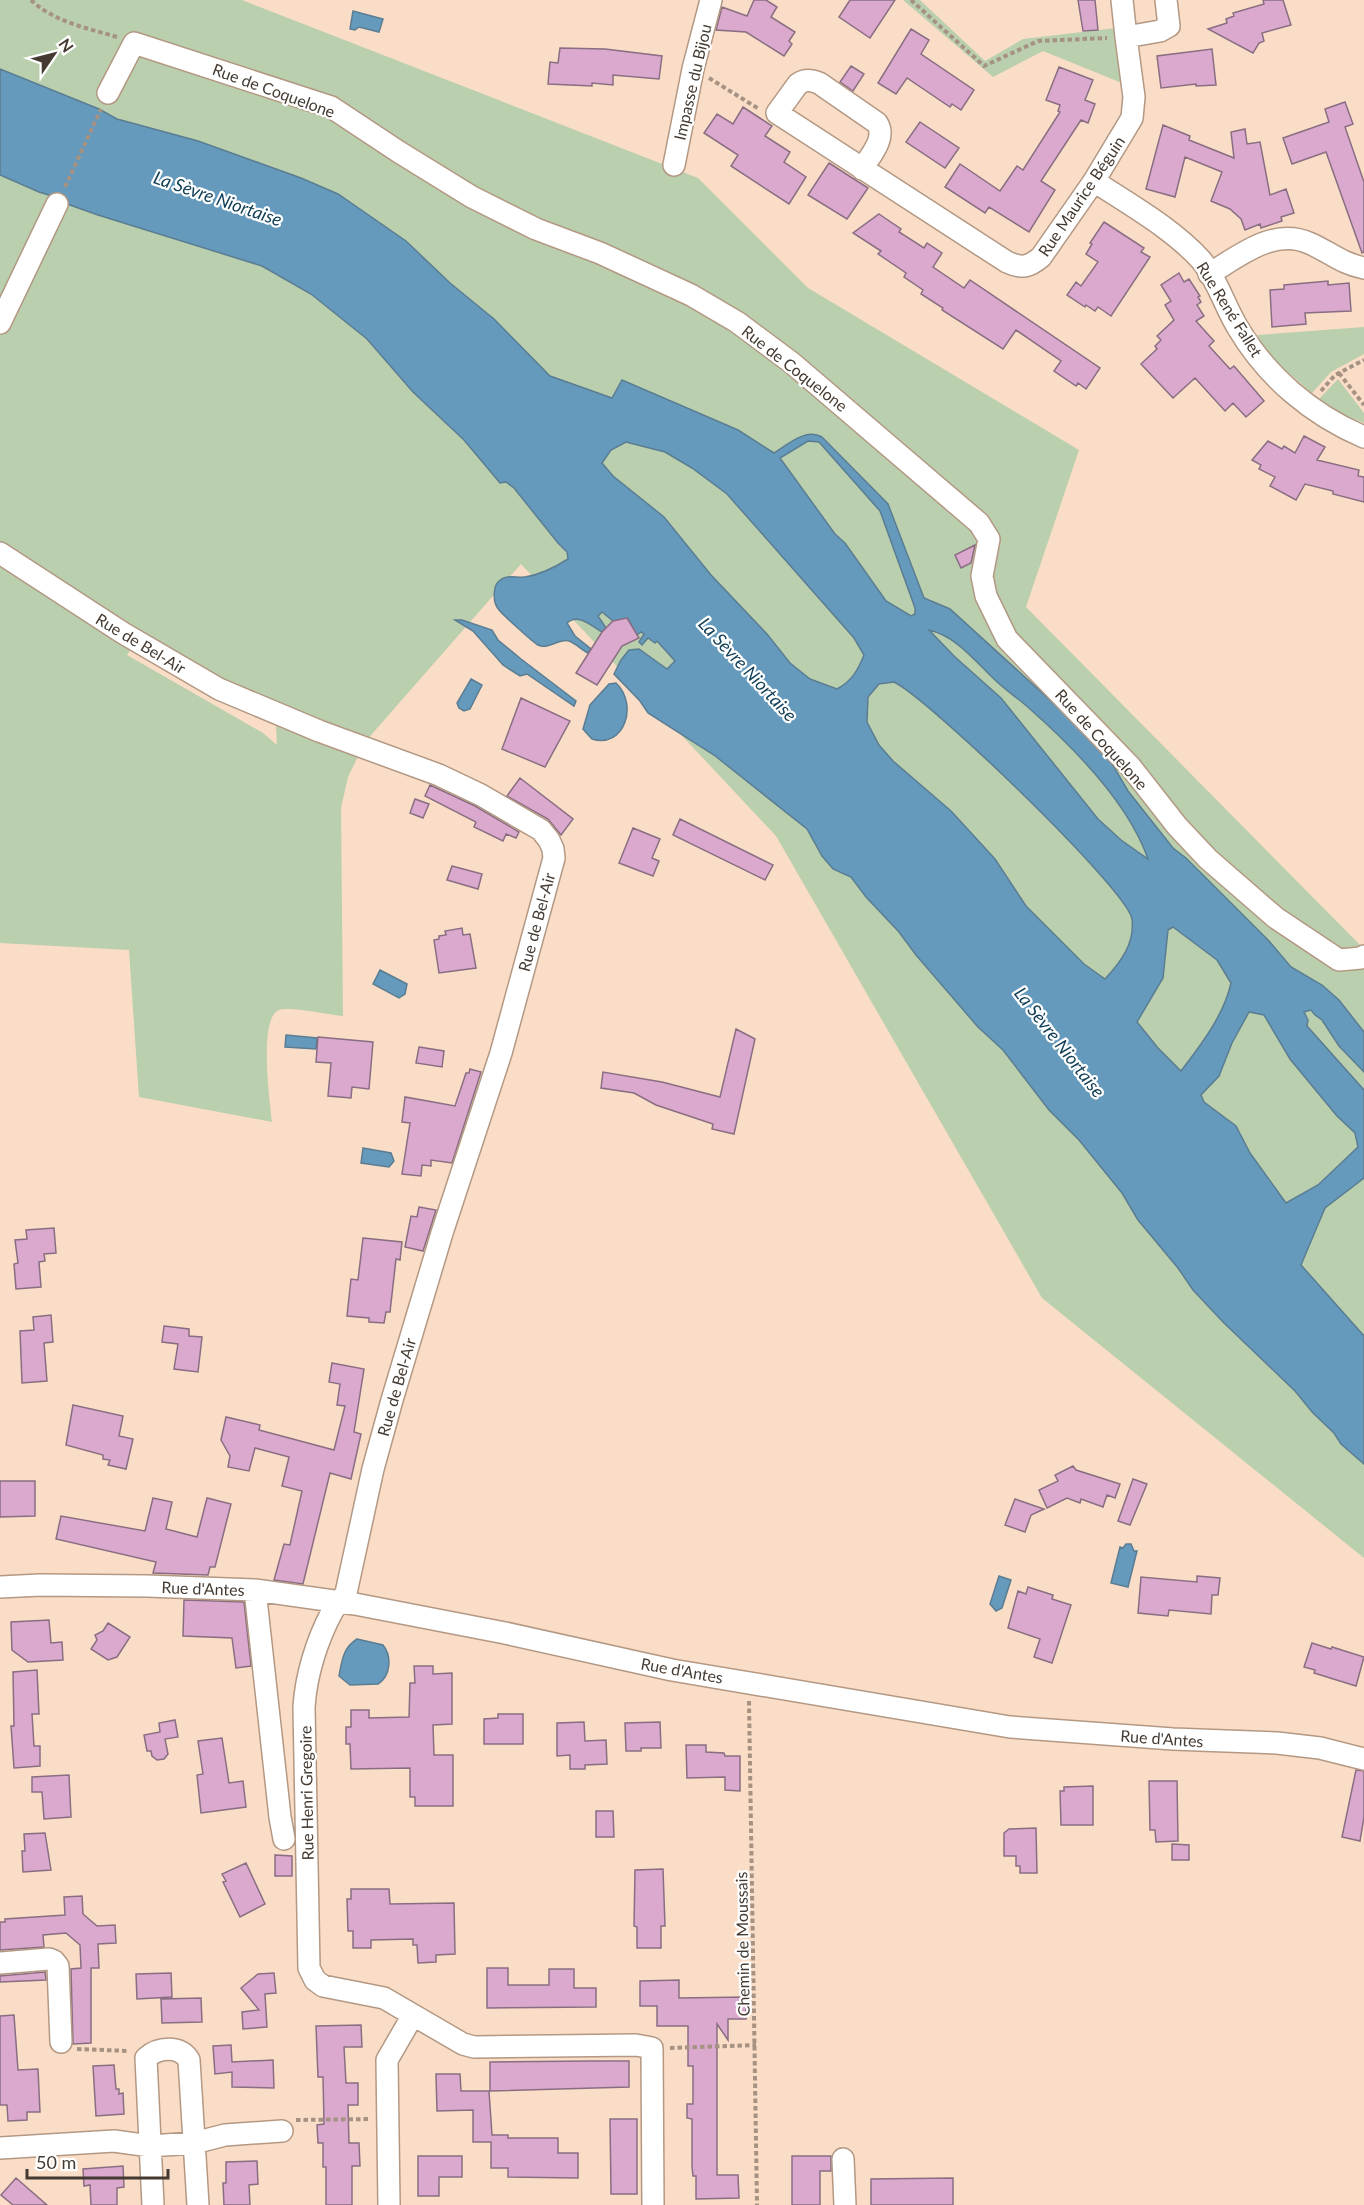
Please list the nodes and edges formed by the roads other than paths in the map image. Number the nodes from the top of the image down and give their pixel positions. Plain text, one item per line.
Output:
1 (711, 0) edge
2 (1122, 0) edge
3 (1166, 0) edge
4 (1126, 36) junction
5 (108, 93) road end
6 (674, 165) dead end
7 (862, 169) junction
8 (1094, 181) junction
9 (57, 204) road end
10 (1364, 268) edge
11 (1209, 274) junction
12 (0, 323) edge
13 (1364, 437) edge
14 (0, 552) edge
15 (1364, 956) edge
16 (0, 1587) edge
17 (255, 1590) junction
18 (341, 1602) junction
19 (1364, 1759) edge
20 (284, 1839) dead end
21 (0, 1963) edge
22 (413, 2015) junction
23 (61, 2042) road end
24 (282, 2131) road end
25 (194, 2143) junction
26 (150, 2146) junction
27 (0, 2148) edge
28 (843, 2159) dead end
29 (153, 2205) edge
30 (198, 2205) edge
31 (389, 2205) edge
32 (654, 2205) edge
33 (845, 2205) edge

1 - 6 street, Impasse du Bijou
2 - 4 street, Rue Maurice Béguin
3 - 4 street
4 - 8 street, Rue Maurice Béguin
5 - 15 street, Rue de Coquelone
7 - 7 street, Rue Maurice Béguin
7 - 8 street, Rue Maurice Béguin
8 - 11 street, Rue René Fallet
9 - 12 street
10 - 11 street
11 - 13 street, Rue René Fallet
14 - 18 street, Rue de Bel-Air
16 - 17 street, Rue d'Antes
17 - 18 street, Rue d'Antes
17 - 20 street
18 - 19 street, Rue d'Antes
18 - 22 street, Rue Henri Gregoire
21 - 23 street
22 - 31 street
22 - 32 street
24 - 25 street
25 - 26 street
25 - 26 street
25 - 30 street
26 - 27 street
26 - 29 street
28 - 33 street

